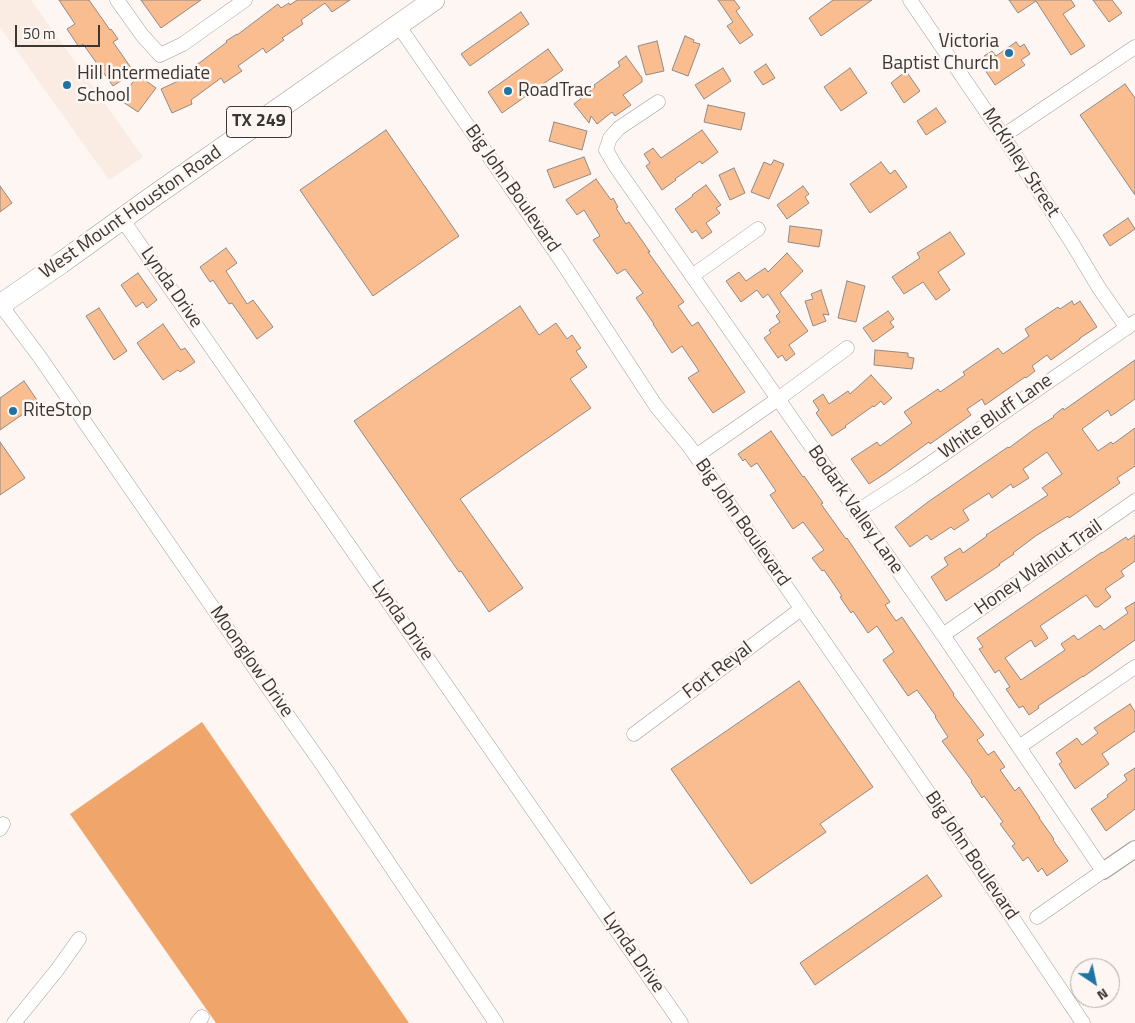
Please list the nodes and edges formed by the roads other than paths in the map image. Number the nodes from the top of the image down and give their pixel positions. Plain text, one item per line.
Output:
1 (117, 0) edge
2 (245, 0) edge
3 (434, 0) edge
4 (910, 0) edge
5 (398, 24) junction
6 (1135, 47) edge
7 (658, 102) dead end
8 (1003, 136) junction
9 (122, 219) junction
10 (758, 229) dead end
11 (692, 276) junction
12 (0, 304) edge
13 (1131, 325) edge
14 (847, 348) dead end
15 (778, 399) junction
16 (696, 456) junction
17 (1135, 501) edge
18 (856, 512) junction
19 (802, 609) junction
20 (943, 635) junction
21 (1135, 667) edge
22 (634, 734) dead end
23 (1019, 747) junction
24 (1135, 849) edge
25 (1103, 871) junction
26 (1037, 917) dead end
27 (80, 938) dead end
28 (14, 1023) edge
29 (496, 1023) edge
30 (682, 1023) edge
31 (1083, 1023) edge

1 - 2 street
3 - 5 main road, West Mount Houston Road / TX 249
4 - 8 street, McKinley Street
5 - 9 main road, West Mount Houston Road / TX 249
5 - 16 street, Big John Boulevard
6 - 8 street
7 - 11 street, Bodark Valley Lane
8 - 13 street, McKinley Street
9 - 12 main road, West Mount Houston Road / TX 249
9 - 30 street, Lynda Drive
10 - 11 street
11 - 15 street, Bodark Valley Lane
12 - 29 street, Moonglow Drive
13 - 18 street, White Bluff Lane
14 - 15 street
15 - 16 street
15 - 18 street, Bodark Valley Lane
16 - 19 street, Big John Boulevard
17 - 20 street, Honey Walnut Trail
18 - 20 street, Bodark Valley Lane
19 - 22 street, Fort Reyal
19 - 31 street, Big John Boulevard
20 - 23 street, Bodark Valley Lane
21 - 23 street
23 - 25 street, Bodark Valley Lane
24 - 25 street
25 - 26 street
27 - 28 street

